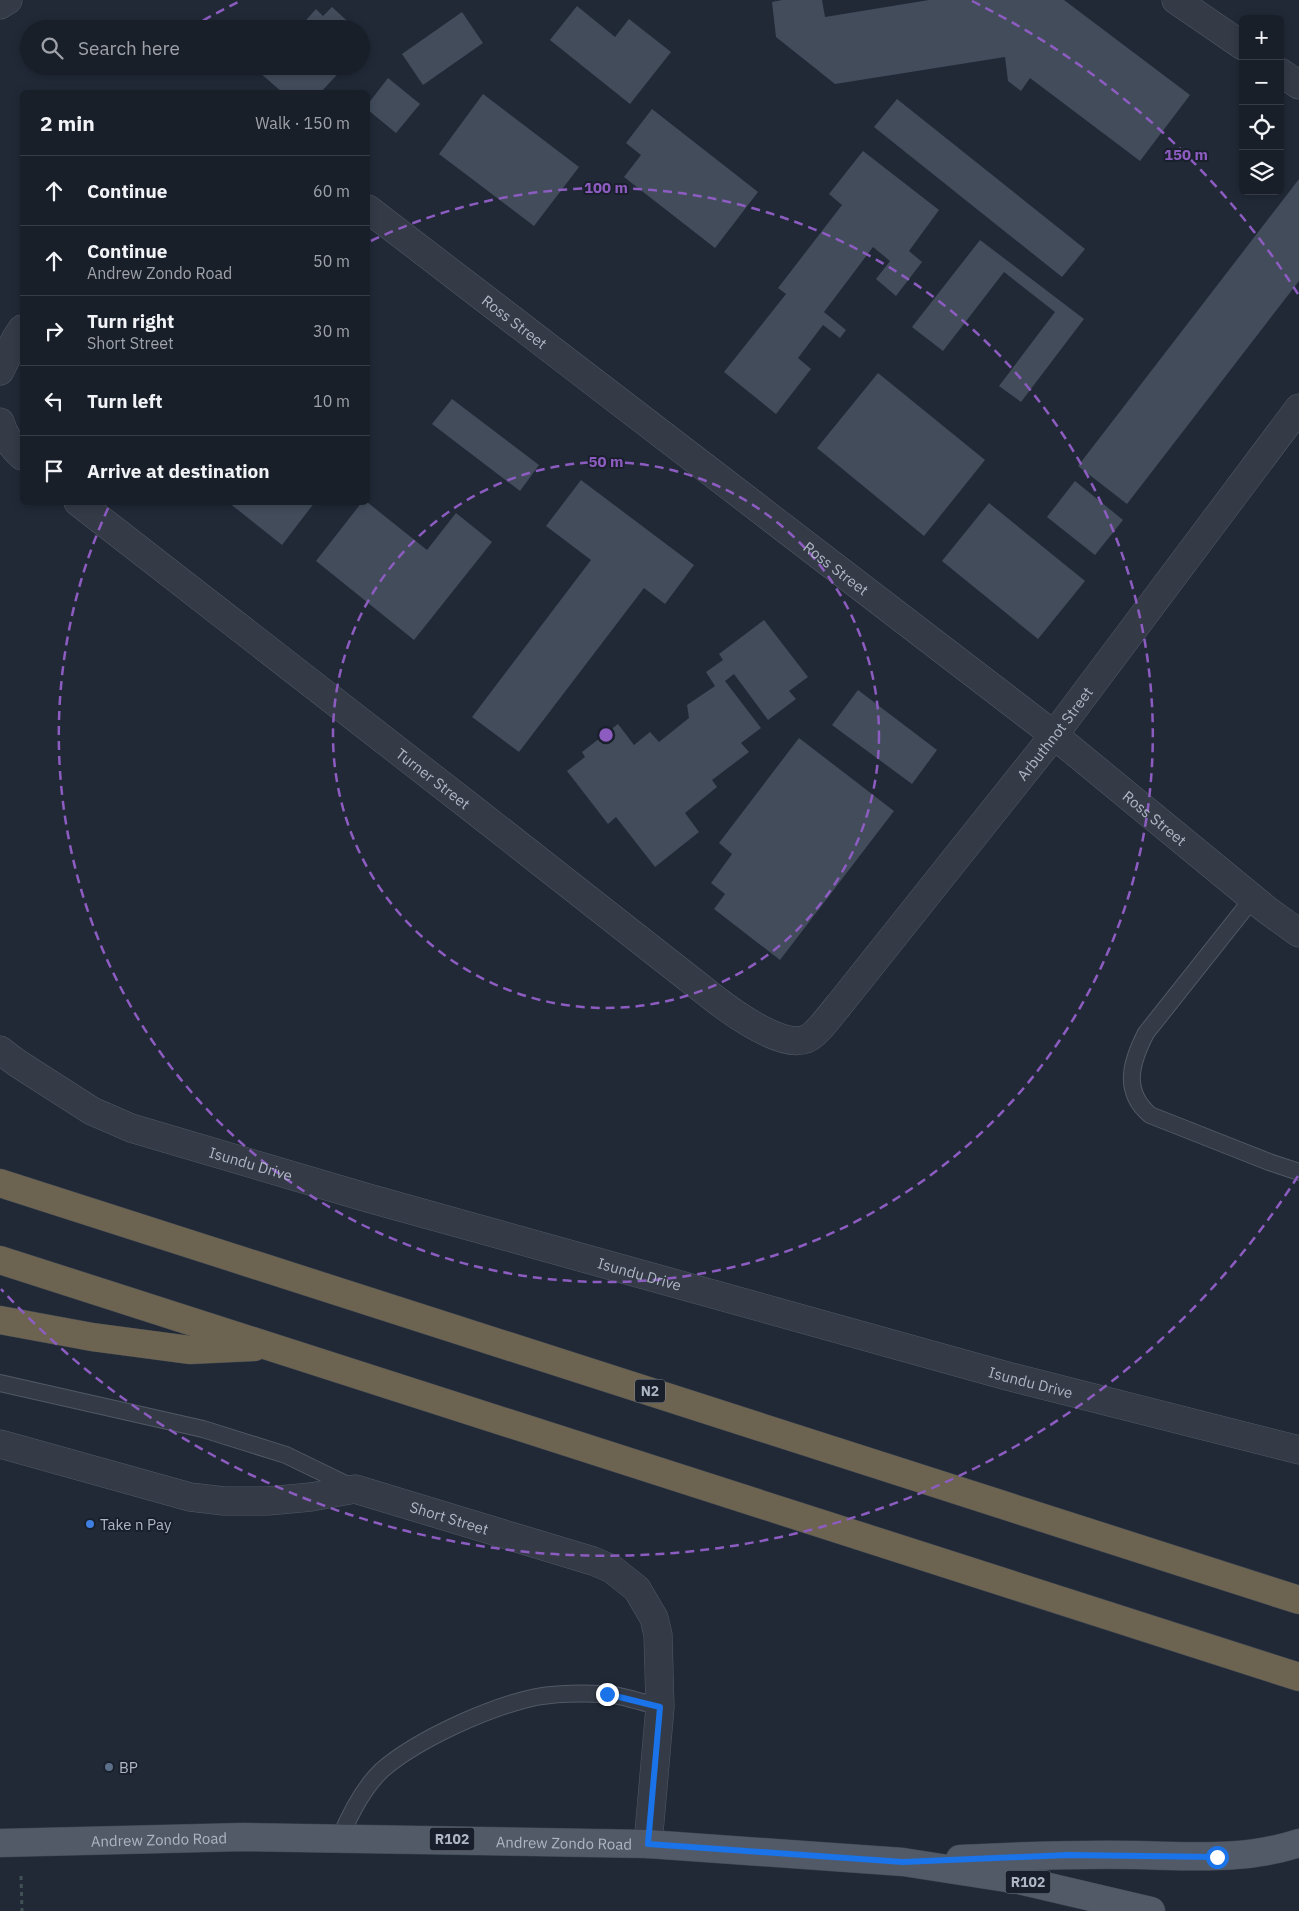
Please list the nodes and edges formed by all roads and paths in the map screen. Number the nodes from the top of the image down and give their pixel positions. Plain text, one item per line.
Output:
1 (8, 0) edge
2 (1176, 0) edge
3 (0, 5) edge
4 (1239, 43) edge
5 (1284, 75) edge
6 (1299, 85) edge
7 (370, 211) edge
8 (20, 332) edge
9 (0, 371) edge
10 (1299, 408) edge
11 (0, 422) edge
12 (20, 454) edge
13 (82, 505) edge
14 (1054, 735) junction
15 (1253, 898) junction
16 (1299, 934) edge
17 (794, 1041) joint
18 (0, 1050) edge
19 (1299, 1172) edge
20 (0, 1183) edge
21 (0, 1260) edge
22 (0, 1320) edge
23 (271, 1346) junction
24 (0, 1383) edge
25 (0, 1444) edge
26 (1299, 1450) edge
27 (356, 1489) junction
28 (1299, 1600) edge
29 (1299, 1677) edge
30 (660, 1707) junction
31 (340, 1838) junction
32 (0, 1843) edge
33 (1299, 1843) edge
34 (648, 1844) junction
35 (903, 1862) junction
36 (1151, 1911) edge

1 - 3 street
2 - 4 street
5 - 6 street
7 - 14 street, Ross Street
8 - 9 street
10 - 14 street, Arbuthnot Street
11 - 12 street
13 - 17 street, Turner Street
14 - 15 street, Ross Street
14 - 17 street, Arbuthnot Street
15 - 16 street, Ross Street
15 - 19 lane
18 - 26 street, Isundu Drive
20 - 28 highway, N2
21 - 23 highway
22 - 23 highway
23 - 29 highway
24 - 27 lane
25 - 27 street, Short Street
27 - 30 street, Short Street
30 - 31 lane
30 - 34 street, Short Street
31 - 32 main road, Andrew Zondo Road / R102
31 - 34 main road, Andrew Zondo Road / R102
33 - 35 main road
34 - 35 main road, Andrew Zondo Road / R102
35 - 36 main road, Andrew Zondo Road / R102

